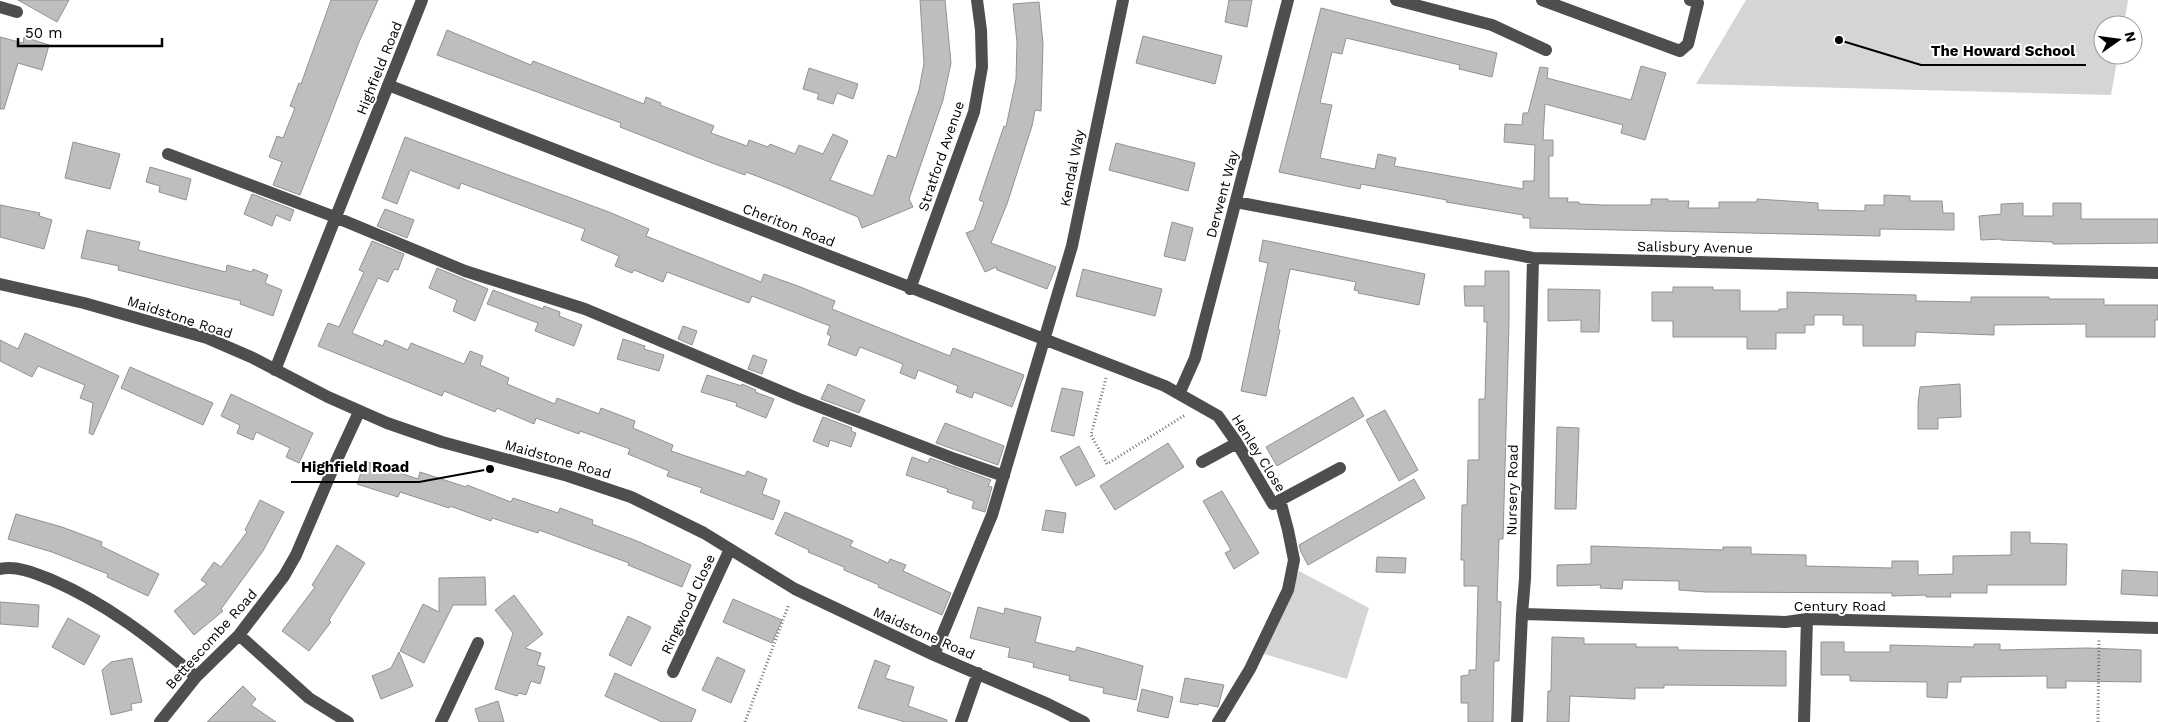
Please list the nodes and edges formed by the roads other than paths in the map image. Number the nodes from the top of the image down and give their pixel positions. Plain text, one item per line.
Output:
1 (422, 0) edge
2 (977, 0) edge
3 (1123, 0) edge
4 (1288, 0) edge
5 (1396, 0) edge
6 (1542, 0) edge
7 (1690, 0) edge
8 (0, 7) edge
9 (17, 12) dead end
10 (1546, 50) dead end
11 (388, 85) junction
12 (168, 154) dead end
13 (1236, 202) junction
14 (335, 217) junction
15 (1533, 258) junction
16 (2158, 273) edge
17 (0, 284) edge
18 (910, 289) junction
19 (1043, 339) junction
20 (275, 370) junction
21 (1180, 394) junction
22 (359, 412) junction
23 (1237, 443) junction
24 (1202, 462) dead end
25 (1340, 468) dead end
26 (1004, 476) junction
27 (1280, 500) junction
28 (730, 549) junction
29 (0, 569) edge
30 (1522, 614) junction
31 (1807, 619) junction
32 (2158, 628) edge
33 (239, 635) junction
34 (478, 642) dead end
35 (934, 655) junction
36 (673, 672) dead end
37 (978, 673) junction
38 (196, 677) junction
39 (160, 722) edge
40 (348, 722) edge
41 (441, 722) edge
42 (961, 722) edge
43 (1084, 722) edge
44 (1218, 722) edge
45 (1518, 722) edge
46 (1804, 722) edge

1 - 11 street, Highfield Road
2 - 18 street, Stratford Avenue
3 - 19 street, Kendal Way
4 - 13 street, Derwent Way
5 - 10 street
6 - 7 street
8 - 9 street
11 - 14 street, Highfield Road
11 - 18 street, Cheriton Road
12 - 14 street
13 - 15 street, Salisbury Avenue
13 - 21 street, Derwent Way
14 - 20 street, Highfield Road
14 - 26 street
15 - 16 street, Salisbury Avenue
15 - 30 street, Nursery Road
17 - 20 street, Maidstone Road
18 - 19 street, Cheriton Road
19 - 21 street, Cheriton Road
19 - 26 street, Kendal Way
20 - 22 street, Maidstone Road
21 - 23 street, Henley Close
22 - 28 street, Maidstone Road
22 - 33 street, Bettescombe Road
23 - 24 street
23 - 27 street, Henley Close
25 - 27 street, Henley Close
26 - 35 street, Kendal Way
27 - 44 street
28 - 35 street, Maidstone Road
28 - 36 street, Ringwood Close
29 - 38 street
30 - 31 street, Century Road
30 - 45 street, Nursery Road
31 - 32 street, Century Road
31 - 46 street
33 - 38 street, Bettescombe Road
33 - 40 street
34 - 41 street
35 - 37 street, Maidstone Road
37 - 42 street
37 - 43 street, Maidstone Road
38 - 39 street, Bettescombe Road

